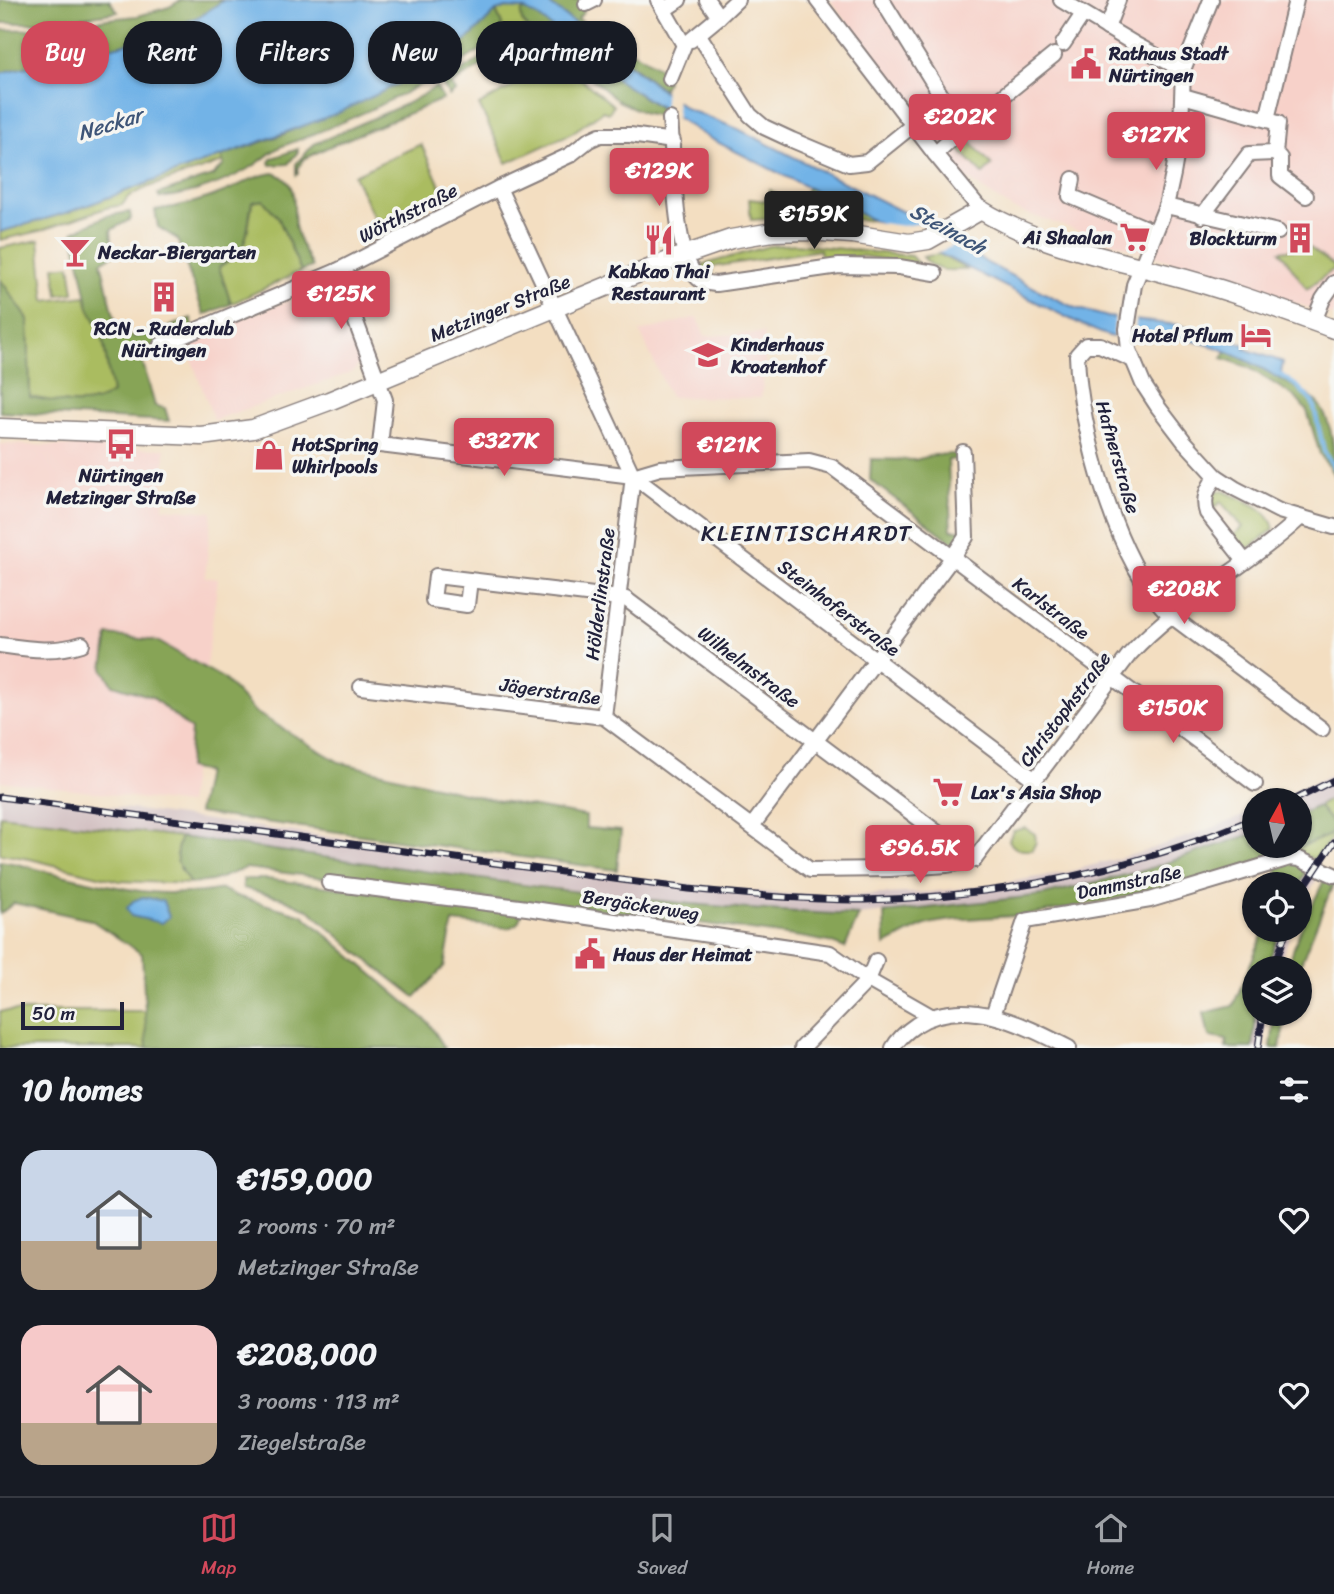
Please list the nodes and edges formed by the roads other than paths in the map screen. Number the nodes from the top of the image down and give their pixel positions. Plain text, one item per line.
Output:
1 (679, 0) edge
2 (707, 0) edge
3 (737, 0) edge
4 (817, 0) edge
5 (882, 0) edge
6 (1061, 0) edge
7 (1118, 0) edge
8 (1211, 0) edge
9 (1296, 0) edge
10 (661, 5) edge
11 (1083, 14) junction
12 (719, 17) junction
13 (1107, 28) junction
14 (699, 34) junction
15 (684, 45) junction
16 (1183, 70) junction
17 (670, 79) dead end
18 (1183, 96) junction
19 (670, 119) dead end
20 (1267, 120) junction
21 (913, 125) junction
22 (962, 129) junction
23 (673, 141) junction
24 (1275, 153) junction
25 (935, 154) junction
26 (1073, 179) dead end
27 (499, 188) junction
28 (1306, 196) dead end
29 (1166, 206) junction
30 (981, 209) junction
31 (1202, 216) junction
32 (1154, 232) junction
33 (1278, 232) dead end
34 (686, 254) junction
35 (1140, 268) junction
36 (337, 271) junction
37 (935, 273) dead end
38 (1334, 283) edge
39 (554, 308) junction
40 (1314, 321) junction
41 (1334, 328) edge
42 (161, 345) dead end
43 (1131, 359) junction
44 (378, 380) junction
45 (0, 428) edge
46 (963, 452) dead end
47 (633, 476) junction
48 (1216, 476) junction
49 (1300, 518) junction
50 (1334, 527) edge
51 (953, 558) junction
52 (1244, 561) junction
53 (470, 580) dead end
54 (619, 598) junction
55 (1170, 615) junction
56 (82, 644) dead end
57 (0, 645) edge
58 (876, 661) junction
59 (1111, 678) junction
60 (361, 687) dead end
61 (604, 717) junction
62 (1322, 729) dead end
63 (816, 741) junction
64 (1035, 780) junction
65 (1255, 784) dead end
66 (752, 826) junction
67 (974, 860) junction
68 (1334, 875) edge
69 (329, 883) dead end
70 (876, 961) dead end
71 (868, 980) junction
72 (993, 1015) junction
73 (931, 1016) junction
74 (802, 1048) edge
75 (893, 1048) edge
76 (1069, 1048) edge

1 - 10 street
2 - 12 street
3 - 12 street
4 - 21 street
5 - 22 street
6 - 11 street
7 - 13 street
8 - 16 street
9 - 20 street
10 - 15 street
11 - 13 street
11 - 22 street
12 - 14 street
13 - 16 street
14 - 15 street
14 - 21 street
15 - 17 street
16 - 18 street
18 - 20 street
18 - 29 street
19 - 23 street
20 - 24 street
21 - 25 street
22 - 25 street
23 - 27 street, Wörthstraße
23 - 34 street
24 - 28 street
24 - 31 street
25 - 30 street
26 - 32 street
27 - 36 street, Wörthstraße
27 - 39 street, Steinhoferstraße
29 - 31 street
29 - 32 street
30 - 34 main road, Metzinger Straße
30 - 35 main road
31 - 33 street
32 - 35 street
34 - 37 street
34 - 39 main road, Metzinger Straße
35 - 40 main road
35 - 43 street
36 - 42 street, Wörthstraße
36 - 44 street
38 - 40 street
39 - 44 main road, Metzinger Straße
39 - 47 street, Steinhoferstraße
40 - 41 main road
43 - 48 street
43 - 55 street, Hafnerstraße
44 - 45 main road, Metzinger Straße
44 - 47 street
46 - 51 street
47 - 51 street, Karlstraße
47 - 54 street, Hölderlinstraße
47 - 58 street, Steinhoferstraße
48 - 49 street
48 - 52 street
49 - 50 street
49 - 52 street, Christophstraße
51 - 58 street
51 - 59 street, Karlstraße
52 - 55 street, Christophstraße
53 - 54 street, Wilhelmstraße
54 - 61 street, Hölderlinstraße
54 - 63 street, Wilhelmstraße
55 - 59 street, Christophstraße
55 - 62 street
56 - 57 street
58 - 63 street
58 - 64 street, Steinhoferstraße
59 - 64 street, Christophstraße
59 - 65 street, Karlstraße
60 - 61 street, Jägerstraße
61 - 66 street, Jägerstraße
63 - 66 street
63 - 67 street, Wilhelmstraße
64 - 67 street, Christophstraße
66 - 67 street, Jägerstraße
68 - 72 street, Dammstraße
69 - 71 street, Bergäckerweg
70 - 71 street
71 - 73 street, Bergäckerweg
71 - 74 street
72 - 73 street
72 - 76 street
73 - 75 street

